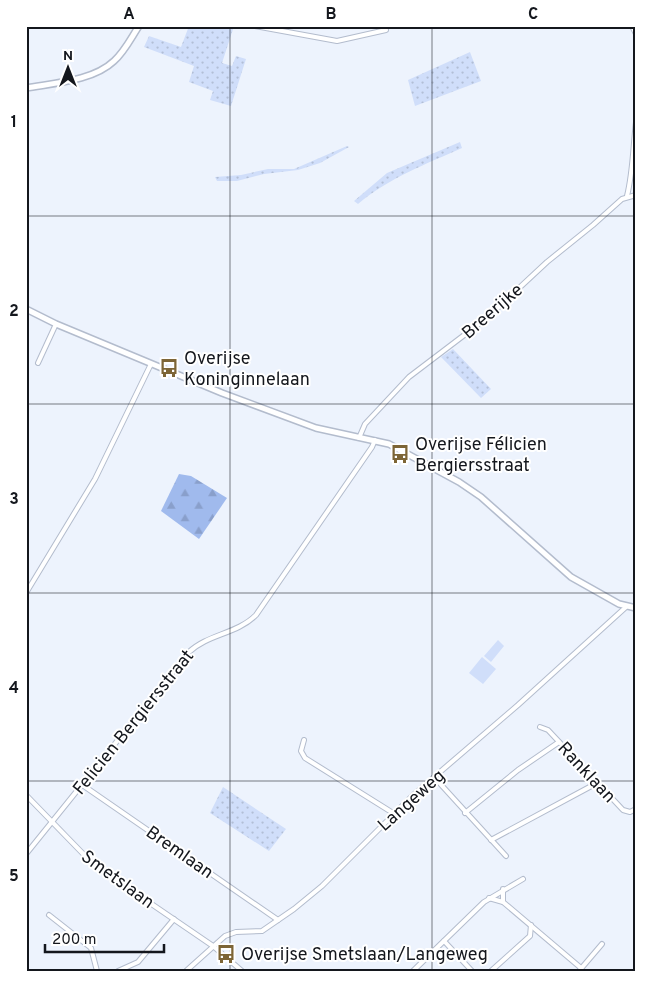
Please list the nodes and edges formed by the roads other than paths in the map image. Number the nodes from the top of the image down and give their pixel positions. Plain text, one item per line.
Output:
1 (139, 26) edge
2 (255, 26) edge
3 (632, 26) edge
4 (261, 27) edge
5 (386, 30) dead end
6 (636, 34) edge
7 (26, 88) edge
8 (636, 122) edge
9 (636, 195) edge
10 (627, 196) junction
11 (26, 310) edge
12 (56, 324) junction
13 (38, 363) dead end
14 (149, 364) junction
15 (359, 438) junction
16 (375, 440) junction
17 (26, 592) edge
18 (626, 607) junction
19 (636, 608) edge
20 (540, 727) dead end
21 (304, 740) dead end
22 (559, 742) junction
23 (434, 777) junction
24 (597, 783) junction
25 (81, 784) junction
26 (26, 795) edge
27 (636, 809) edge
28 (393, 813) junction
29 (465, 813) junction
30 (52, 822) junction
31 (491, 840) junction
32 (26, 854) edge
33 (506, 856) dead end
34 (523, 879) dead end
35 (503, 889) junction
36 (489, 898) junction
37 (503, 902) junction
38 (49, 915) dead end
39 (174, 919) junction
40 (278, 920) junction
41 (531, 926) junction
42 (541, 935) junction
43 (530, 936) junction
44 (444, 941) junction
45 (602, 944) dead end
46 (213, 946) junction
47 (580, 969) edge
48 (97, 971) edge
49 (118, 971) edge
50 (186, 971) edge
51 (242, 971) edge
52 (413, 971) edge
53 (472, 971) edge
54 (491, 971) edge

1 - 7 street
2 - 4 street
3 - 6 street
4 - 5 street
8 - 10 street
9 - 10 street
10 - 15 street, Breerijke
11 - 12 street
12 - 13 street
12 - 14 street
14 - 15 street
14 - 17 street
15 - 16 street
16 - 18 street
16 - 25 street, Felicien Bergiersstraat
18 - 19 street
18 - 23 street, Langeweg
20 - 22 street, Ranklaan
21 - 28 street
22 - 24 street, Ranklaan
22 - 29 street
23 - 28 street, Langeweg
23 - 29 street
24 - 27 street, Ranklaan
24 - 31 street
25 - 30 street, Felicien Bergiersstraat
25 - 40 street, Bremlaan
26 - 30 street, Smetslaan
28 - 40 street, Langeweg
29 - 31 street
30 - 32 street, Felicien Bergiersstraat
30 - 39 street, Smetslaan
31 - 33 street
34 - 35 street
35 - 36 street
35 - 37 street
36 - 37 street
36 - 44 street
37 - 41 street
38 - 48 street
39 - 46 street, Smetslaan
39 - 49 street
40 - 46 street, Langeweg
41 - 42 street
41 - 43 street
42 - 43 street
42 - 47 street
43 - 54 street
44 - 52 street
44 - 53 street
45 - 47 street
46 - 50 street, Langeweg
46 - 51 street, Smetslaan

